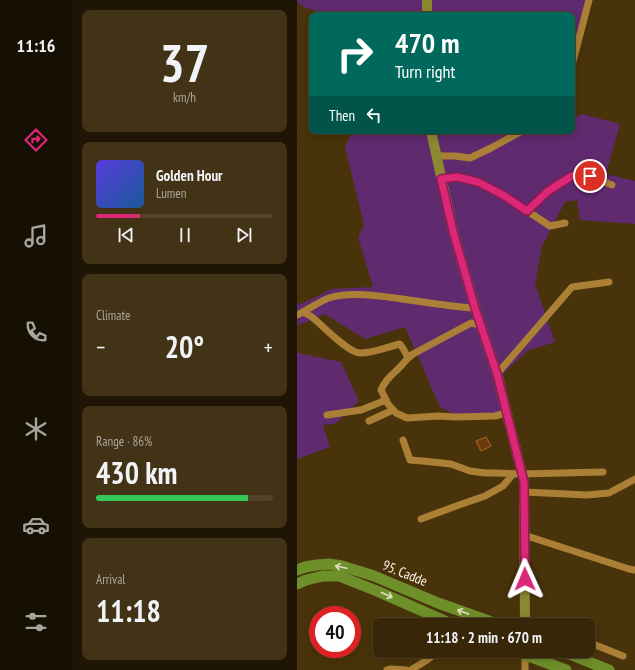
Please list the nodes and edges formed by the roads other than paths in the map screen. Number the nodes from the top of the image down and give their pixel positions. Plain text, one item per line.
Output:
1 (427, 0) edge
2 (589, 0) edge
3 (427, 12) edge
4 (575, 54) edge
5 (432, 134) edge
6 (517, 134) edge
7 (436, 156) junction
8 (441, 179) junction
9 (612, 184) dead end
10 (527, 211) junction
11 (565, 223) dead end
12 (609, 282) dead end
13 (475, 308) junction
14 (300, 314) edge
15 (480, 325) junction
16 (408, 358) junction
17 (497, 374) junction
18 (386, 400) junction
19 (393, 410) junction
20 (506, 412) junction
21 (327, 414) dead end
22 (369, 421) dead end
23 (403, 440) dead end
24 (603, 472) dead end
25 (518, 474) junction
26 (635, 479) edge
27 (524, 492) junction
28 (421, 519) dead end
29 (524, 535) junction
30 (297, 570) edge
31 (635, 570) edge
32 (297, 584) edge
33 (438, 618) edge
34 (480, 618) edge
35 (525, 618) edge
36 (595, 645) edge
37 (623, 656) dead end
38 (430, 658) edge
39 (525, 658) edge
40 (537, 658) edge
41 (579, 658) edge
42 (387, 670) edge
43 (406, 670) edge
44 (411, 670) edge
45 (525, 670) edge
46 (565, 670) edge
47 (609, 670) edge

1 - 3 street
2 - 4 street
5 - 7 street
6 - 7 street
7 - 8 street
8 - 10 street
8 - 13 street
9 - 10 street
10 - 11 street
12 - 17 street
13 - 14 street
13 - 15 street
14 - 16 street
15 - 16 street
15 - 17 street
16 - 18 street
17 - 20 street
18 - 19 street
18 - 21 street
19 - 20 street
19 - 22 street
20 - 25 street
23 - 25 street
24 - 25 street
25 - 27 street
25 - 28 street
26 - 27 street
27 - 29 street
29 - 31 street
29 - 35 street
34 -> 30 main road, 95. Cadde
32 -> 33 main road, 95. Cadde
36 - 37 street
38 - 44 street
39 - 45 street
40 - 46 main road
41 - 47 main road
42 - 43 street

